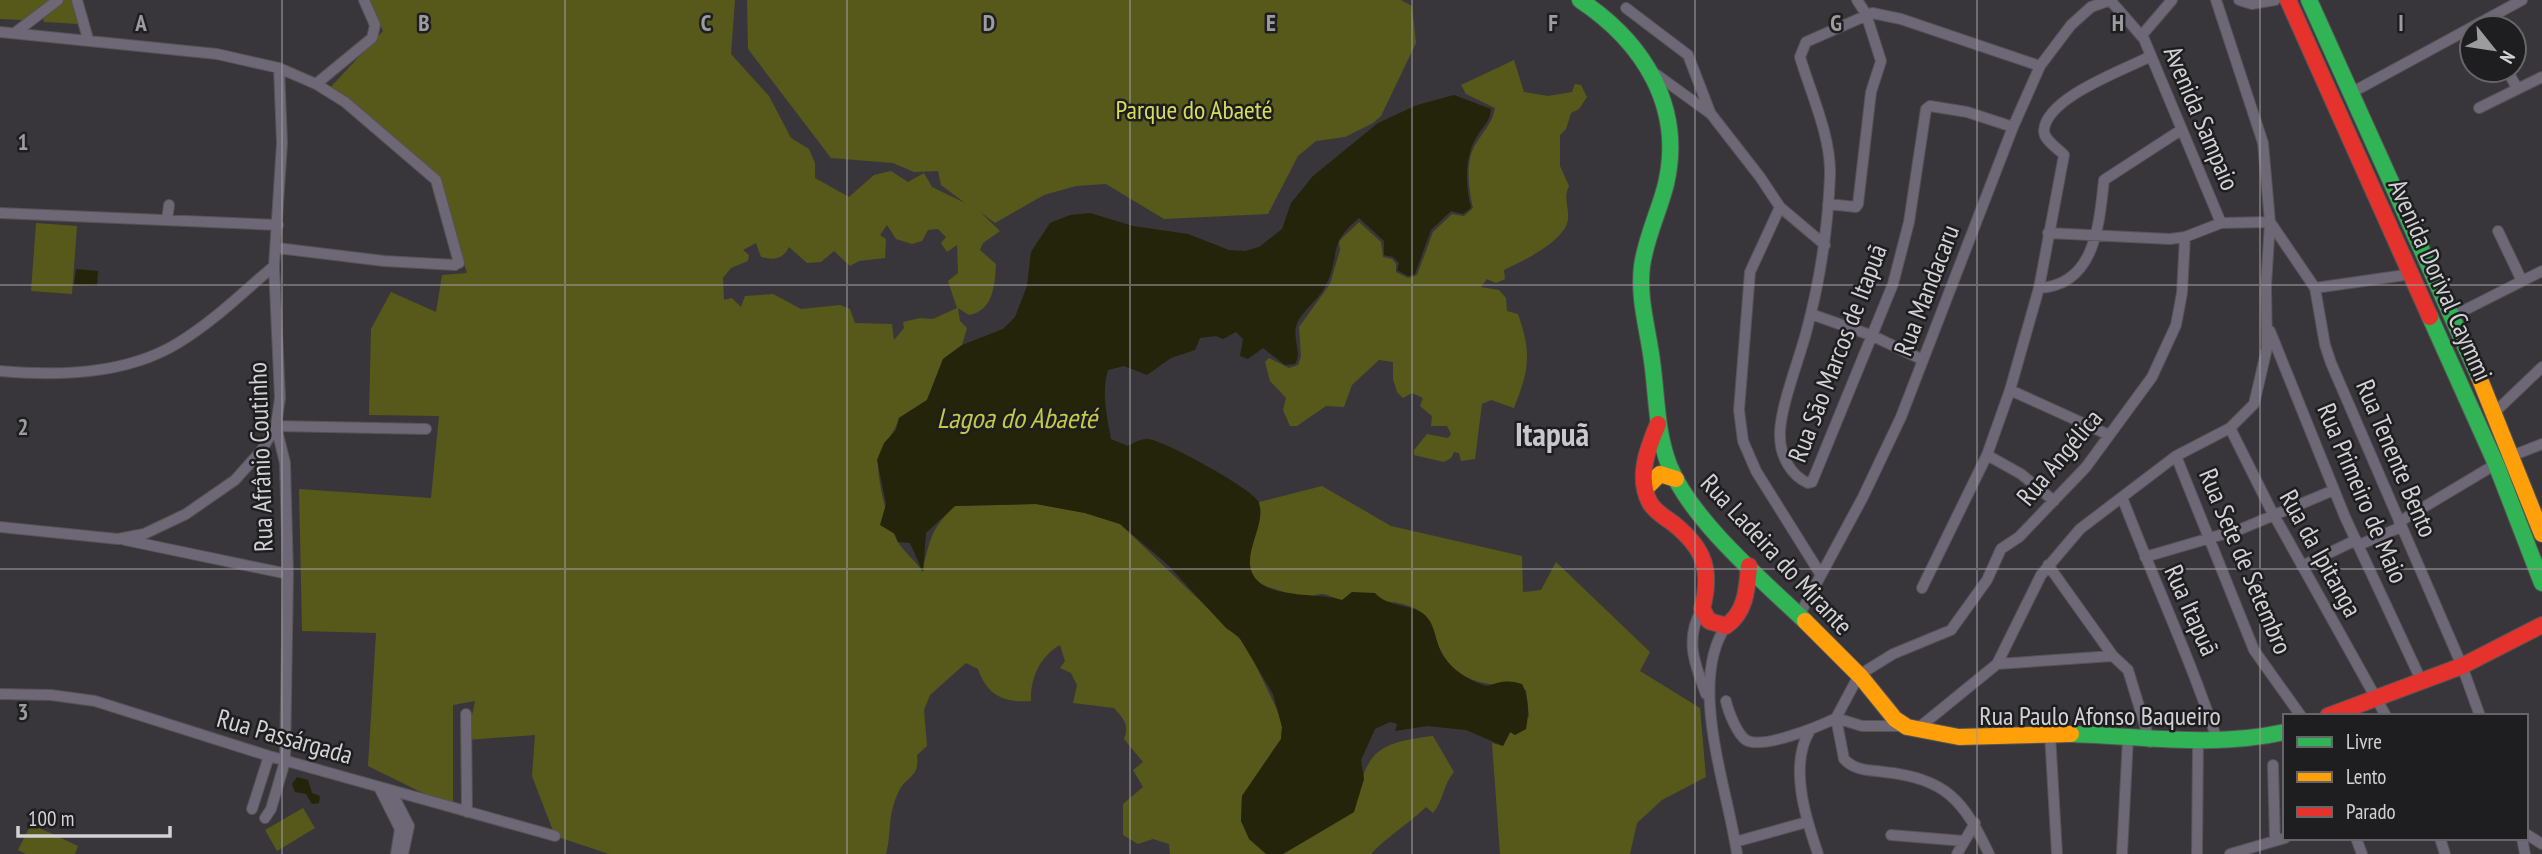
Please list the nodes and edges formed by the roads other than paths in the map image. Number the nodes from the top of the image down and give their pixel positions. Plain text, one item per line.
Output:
1 (58, 0) edge
2 (77, 0) edge
3 (364, 0) edge
4 (1580, 0) edge
5 (1857, 0) edge
6 (2110, 0) edge
7 (2172, 0) edge
8 (2216, 0) edge
9 (2239, 0) edge
10 (2275, 0) edge
11 (2288, 0) edge
12 (2309, 0) edge
13 (2522, 0) edge
14 (1626, 8) dead end
15 (1866, 14) junction
16 (2500, 14) edge
17 (0, 32) edge
18 (16, 32) junction
19 (2142, 35) junction
20 (2458, 38) edge
21 (88, 39) junction
22 (2151, 56) junction
23 (2040, 66) junction
24 (279, 68) junction
25 (1653, 72) junction
26 (2542, 77) edge
27 (316, 84) junction
28 (2515, 84) edge
29 (2517, 88) junction
30 (2349, 94) junction
31 (2479, 108) dead end
32 (1711, 114) junction
33 (2013, 128) junction
34 (2181, 130) junction
35 (1828, 204) junction
36 (169, 205) dead end
37 (1780, 207) junction
38 (0, 213) edge
39 (167, 220) junction
40 (2270, 222) junction
41 (2221, 223) junction
42 (278, 225) junction
43 (2498, 231) dead end
44 (2048, 233) junction
45 (2099, 233) junction
46 (2185, 237) junction
47 (1825, 245) junction
48 (276, 248) junction
49 (274, 266) junction
50 (2542, 271) edge
51 (2412, 274) junction
52 (2522, 281) junction
53 (2039, 288) junction
54 (2315, 288) junction
55 (1811, 314) junction
56 (2451, 317) junction
57 (2266, 322) junction
58 (1872, 336) junction
59 (1923, 360) junction
60 (2542, 368) edge
61 (0, 371) edge
62 (2010, 390) junction
63 (2495, 412) junction
64 (1658, 424) junction
65 (276, 426) junction
66 (2230, 428) junction
67 (426, 429) dead end
68 (2109, 435) junction
69 (2542, 443) edge
70 (1987, 455) junction
71 (2514, 455) junction
72 (2176, 456) junction
73 (2496, 464) junction
74 (1675, 479) junction
75 (1646, 488) junction
76 (2334, 490) junction
77 (2122, 497) junction
78 (2053, 501) junction
79 (2274, 516) junction
80 (2400, 524) junction
81 (0, 527) edge
82 (2542, 534) edge
83 (2209, 538) junction
84 (118, 539) junction
85 (2357, 543) junction
86 (2145, 557) junction
87 (2048, 565) junction
88 (1749, 566) junction
89 (2302, 566) junction
90 (288, 574) junction
91 (1821, 575) junction
92 (2542, 583) edge
93 (1922, 588) dead end
94 (1702, 609) junction
95 (1800, 614) junction
96 (2542, 625) edge
97 (1726, 626) junction
98 (2113, 656) junction
99 (1997, 664) junction
100 (2462, 666) junction
101 (1859, 676) junction
102 (2421, 680) junction
103 (0, 694) edge
104 (2377, 698) junction
105 (1709, 700) junction
106 (1726, 701) dead end
107 (466, 713) dead end
108 (2299, 714) edge
109 (2333, 714) edge
110 (2385, 714) edge
111 (2479, 714) edge
112 (1836, 718) junction
113 (1909, 728) junction
114 (1809, 732) junction
115 (2283, 732) edge
116 (2050, 734) junction
117 (2128, 738) junction
118 (2150, 742) junction
119 (2198, 742) junction
120 (2218, 743) junction
121 (269, 756) junction
122 (285, 761) junction
123 (2273, 765) dead end
124 (379, 787) junction
125 (391, 791) junction
126 (252, 809) dead end
127 (467, 812) junction
128 (265, 818) dead end
129 (1807, 822) junction
130 (1975, 823) junction
131 (1891, 835) dead end
132 (555, 836) dead end
133 (2280, 839) edge
134 (1964, 841) junction
135 (1735, 842) junction
136 (396, 854) edge
137 (403, 854) edge
138 (1737, 854) edge
139 (1818, 854) edge
140 (1957, 854) edge
141 (1989, 854) edge
142 (2057, 854) edge
143 (2122, 854) edge
144 (2197, 854) edge
145 (2230, 854) edge

1 - 18 street
2 - 21 street
3 - 27 street
4 - 25 street, Rua Ladeira do Mirante
5 - 15 street
6 - 19 street
6 - 23 street, Rua Mandacaru
7 - 19 street, Avenida Sampaio
8 - 40 street
9 - 10 street
11 - 51 street, Avenida Dorival Caymmi
12 - 30 street, Avenida Dorival Caymmi
13 - 16 street
14 - 32 street
15 - 23 street
15 - 35 street
15 - 35 street
17 - 18 street
18 - 21 street
19 - 22 street, Avenida Sampaio
20 - 30 street
21 - 24 street
22 - 34 street, Avenida Sampaio
22 - 44 street
23 - 33 street, Rua Mandacaru
24 - 27 street
24 - 42 street, Rua Afrânio Coutinho
25 - 32 street
25 - 64 street, Rua Ladeira do Mirante
26 - 29 street
27 - 48 street
28 - 29 street
29 - 31 street
30 - 56 street, Avenida Dorival Caymmi
32 - 37 street
33 - 58 street, Rua São Marcos de Itapuã
33 - 59 street, Rua Mandacaru
34 - 41 street, Avenida Sampaio
34 - 45 street
35 - 47 street
36 - 39 street
37 - 47 street
37 - 91 street
38 - 39 street
39 - 42 street
40 - 41 street
40 - 54 street, Rua Tenente Bento
40 - 57 street
41 - 46 street
42 - 48 street, Rua Afrânio Coutinho
43 - 52 street
44 - 45 street
44 - 53 street
45 - 46 street
45 - 53 street
46 - 68 street, Rua Angélica
47 - 55 street
48 - 49 street, Rua Afrânio Coutinho
49 - 61 street
49 - 65 street, Rua Afrânio Coutinho
50 - 52 street
51 - 54 street
51 - 73 street, Avenida Dorival Caymmi
52 - 56 street
53 - 62 street
54 - 80 street, Rua Tenente Bento
55 - 58 street
55 - 58 street, Rua São Marcos de Itapuã
56 - 63 street, Avenida Dorival Caymmi
57 - 66 street
57 - 76 street, Rua Primeiro de Maio
58 - 59 street
59 - 91 street, Rua Mandacaru
60 - 63 street
62 - 68 street
62 - 70 street
63 - 71 street, Avenida Dorival Caymmi
64 - 74 street, Rua Ladeira do Mirante
64 - 75 street
65 - 67 street
65 - 84 street
65 - 90 street, Rua Afrânio Coutinho
66 - 72 street
66 - 79 street, Rua da Ipitanga
68 - 78 street, Rua Angélica
69 - 71 street
70 - 78 street
70 - 93 street
71 - 82 street, Avenida Dorival Caymmi
72 - 77 street
72 - 83 street, Rua Sete de Setembro
73 - 80 street
73 - 92 street, Avenida Dorival Caymmi
74 - 75 street
74 - 88 street, Rua Ladeira do Mirante
75 - 94 street
76 - 79 street
76 - 85 street, Rua Primeiro de Maio
77 - 86 street, Rua Itapuã
77 - 87 street
78 - 101 street, Rua Angélica
79 - 83 street
79 - 89 street, Rua da Ipitanga
80 - 85 street
80 - 100 street, Rua Tenente Bento
81 - 84 street
83 - 86 street
83 - 108 street, Rua Sete de Setembro
84 - 90 street
85 - 89 street
85 - 102 street, Rua Primeiro de Maio
86 - 120 street, Rua Itapuã
87 - 98 street
87 - 99 street
88 - 95 street, Rua Ladeira do Mirante
88 - 97 street
89 - 104 street, Rua da Ipitanga
90 - 122 street, Rua Afrânio Coutinho
91 - 95 street, Rua Mandacaru
94 - 97 street
94 - 105 street
95 - 101 street, Rua Ladeira do Mirante
96 - 100 street
97 - 105 street
98 - 99 street
98 - 118 street
99 - 113 street
100 - 102 street
100 - 111 street, Rua Tenente Bento
101 - 112 street, Rua Angélica
101 - 113 street, Rua Ladeira do Mirante
102 - 104 street
103 - 121 street, Rua Passárgada
104 - 109 street
104 - 110 street, Rua da Ipitanga
105 - 135 street
106 - 114 street
107 - 127 street
112 - 113 street, Rua Paulo Afonso Baqueiro
112 - 114 street
112 - 130 street
113 - 116 street, Rua Paulo Afonso Baqueiro
114 - 129 street
115 - 120 street, Rua Paulo Afonso Baqueiro
116 - 117 street, Rua Paulo Afonso Baqueiro
116 - 142 street
117 - 118 street, Rua Paulo Afonso Baqueiro
117 - 143 street
118 - 119 street, Rua Paulo Afonso Baqueiro
119 - 120 street, Rua Paulo Afonso Baqueiro
119 - 144 street
121 - 122 street, Rua Passárgada
121 - 126 street
122 - 124 street, Rua Passárgada
122 - 128 street, Rua Afrânio Coutinho
123 - 133 street
124 - 125 street, Rua Passárgada
124 - 136 street
125 - 127 street, Rua Passárgada
125 - 137 street
127 - 132 street, Rua Passárgada
129 - 135 street
129 - 139 street
130 - 134 street
130 - 141 street
131 - 134 street
133 - 145 street
134 - 140 street
135 - 138 street

